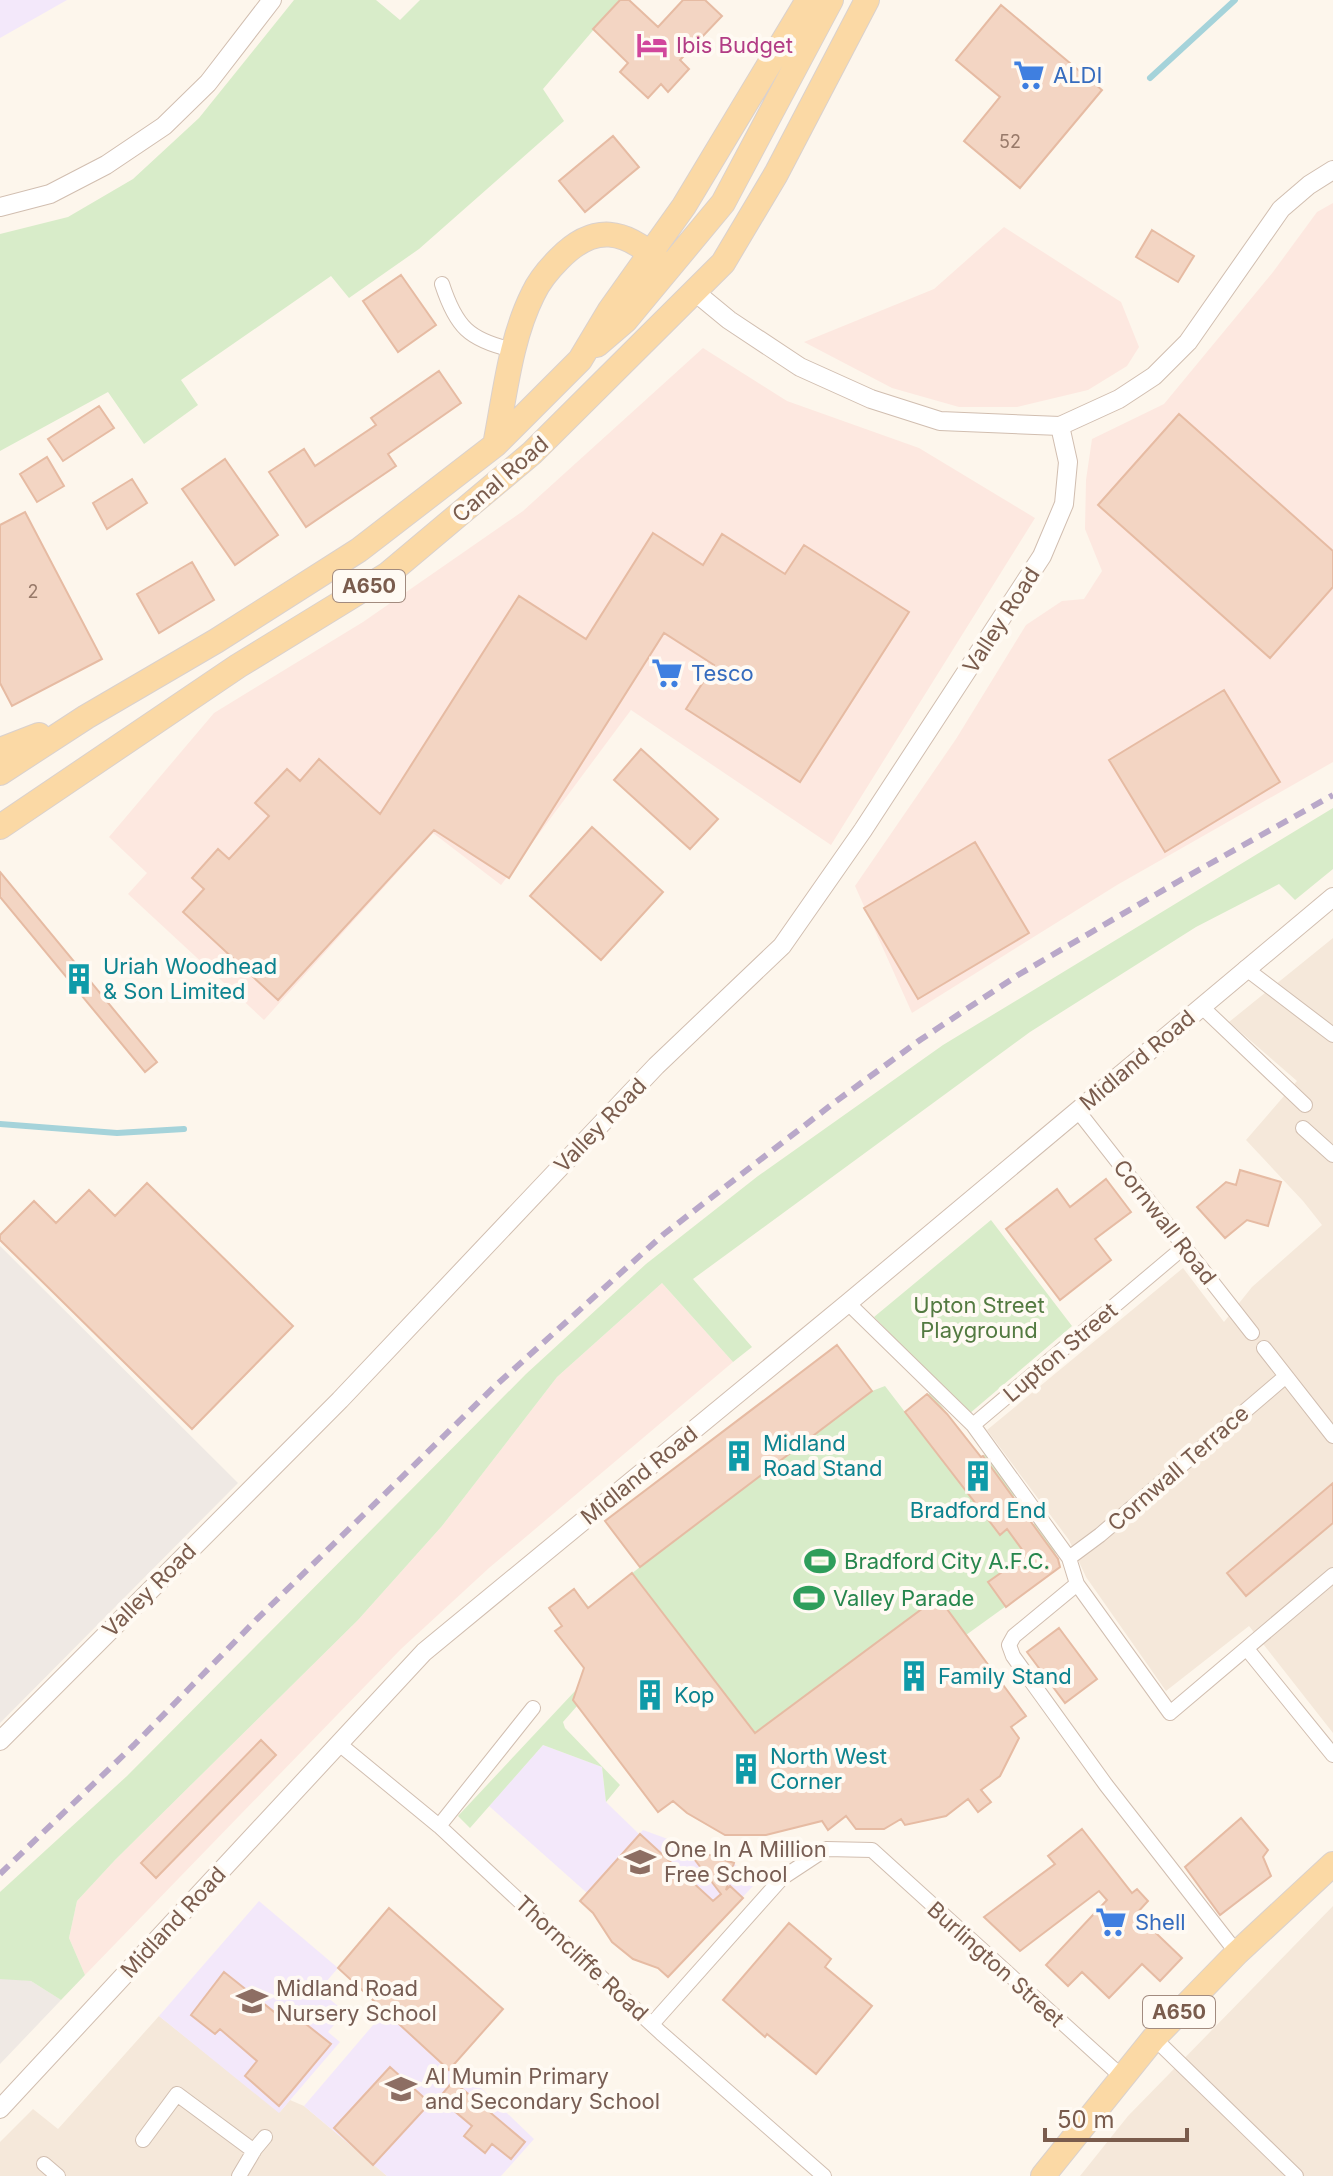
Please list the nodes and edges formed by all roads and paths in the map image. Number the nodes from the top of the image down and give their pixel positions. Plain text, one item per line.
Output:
1 (272, 0) edge
2 (808, 0) edge
3 (831, 0) edge
4 (867, 0) edge
5 (1333, 170) edge
6 (0, 207) edge
7 (660, 261) junction
8 (442, 284) dead end
9 (695, 292) junction
10 (513, 350) junction
11 (1060, 426) junction
12 (495, 445) junction
13 (86, 717) junction
14 (0, 750) edge
15 (0, 773) edge
16 (0, 827) edge
17 (1333, 897) edge
18 (1245, 968) junction
19 (1201, 1006) junction
20 (1333, 1035) edge
21 (1305, 1105) dead end
22 (1078, 1111) junction
23 (1303, 1128) dead end
24 (1333, 1155) edge
25 (1184, 1247) junction
26 (848, 1303) junction
27 (1252, 1333) dead end
28 (1264, 1348) dead end
29 (1286, 1376) junction
30 (973, 1425) junction
31 (1333, 1436) edge
32 (1069, 1558) junction
33 (1333, 1575) edge
34 (1077, 1584) junction
35 (1247, 1649) junction
36 (533, 1708) dead end
37 (6, 1735) edge
38 (338, 1743) junction
39 (1333, 1755) edge
40 (439, 1826) junction
41 (1329, 1875) edge
42 (1237, 1953) junction
43 (652, 2024) junction
44 (1154, 2038) junction
45 (1121, 2076) junction
46 (0, 2109) edge
47 (265, 2137) dead end
48 (143, 2140) dead end
49 (254, 2151) junction
50 (44, 2164) dead end
51 (61, 2173) edge
52 (239, 2176) edge
53 (824, 2176) edge
54 (1043, 2176) edge
55 (1296, 2176) edge

1 - 6 street
2 - 7 main road, A650
3 - 7 main road, A650
4 - 9 main road, Canal Road / A650
5 - 11 street
7 - 9 main road
7 - 10 main road
7 - 12 main road, Canal Road / A650
8 - 10 street
9 - 11 street
9 - 16 main road, Canal Road / A650
10 - 12 main road
11 - 37 street, Valley Road
12 - 13 main road, Canal Road / A650
13 - 14 main road
13 - 15 main road, Canal Road / A650
17 - 18 street, Midland Road
18 - 19 street, Midland Road
18 - 20 street
19 - 21 street
19 - 22 street, Midland Road
22 - 25 street, Cornwall Road
22 - 26 street, Midland Road
23 - 24 street
25 - 27 street, Cornwall Road
25 - 30 street, Lupton Street
26 - 30 street
26 - 38 street, Midland Road
28 - 29 street
29 - 31 street
29 - 32 street, Cornwall Terrace
30 - 32 street
32 - 34 street
33 - 35 street
34 - 35 street
34 - 42 street
35 - 39 street
36 - 40 street
38 - 40 street, Thorncliffe Road
38 - 46 street, Midland Road
40 - 43 street, Thorncliffe Road
41 - 42 main road, A650
42 - 44 main road, A650
43 - 45 street, Burlington Street
43 - 53 street, Thorncliffe Road
44 - 45 main road, A650
44 - 55 street
45 - 54 main road, A650
47 - 49 street
48 - 49 street
49 - 52 street
50 - 51 street

